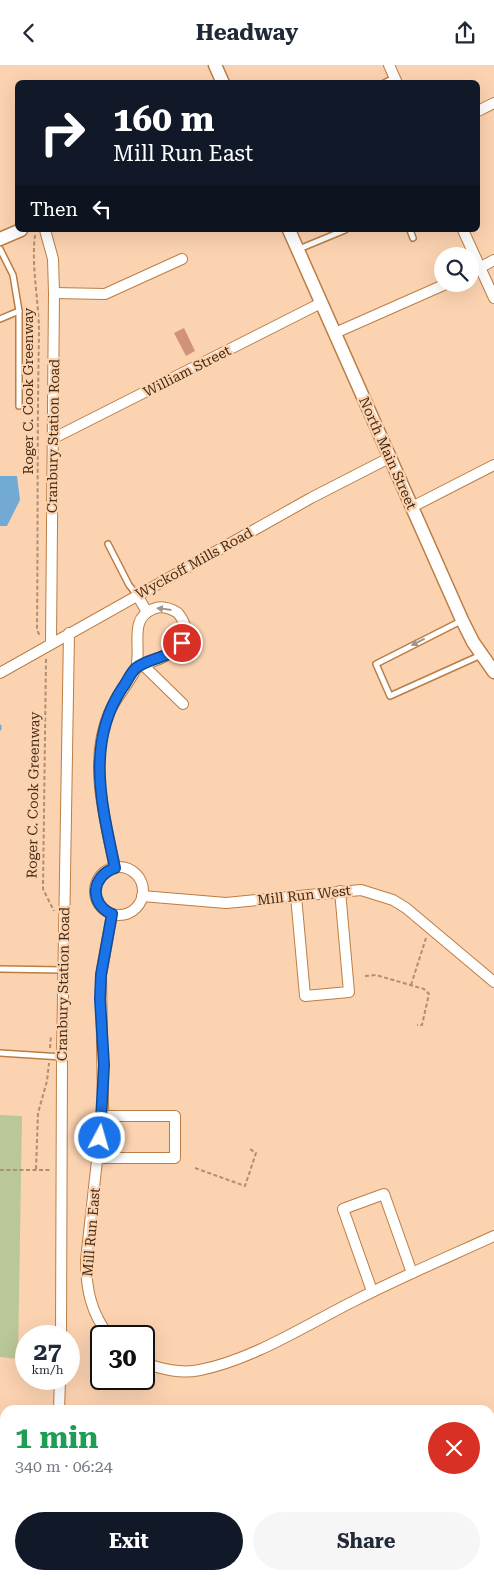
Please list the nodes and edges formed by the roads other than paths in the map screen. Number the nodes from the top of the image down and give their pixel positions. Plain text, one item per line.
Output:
1 (215, 65) edge
2 (389, 65) edge
3 (222, 80) edge
4 (396, 80) edge
5 (494, 103) edge
6 (480, 110) edge
7 (16, 232) edge
8 (46, 232) edge
9 (289, 232) edge
10 (340, 232) edge
11 (411, 232) edge
12 (464, 232) edge
13 (413, 238) dead end
14 (0, 239) edge
15 (0, 249) edge
16 (297, 250) junction
17 (182, 259) dead end
18 (494, 261) edge
19 (480, 267) junction
20 (434, 289) edge
21 (54, 293) junction
22 (494, 298) edge
23 (321, 303) junction
24 (19, 311) junction
25 (0, 319) edge
26 (335, 333) junction
27 (19, 406) dead end
28 (54, 439) junction
29 (389, 458) junction
30 (494, 465) edge
31 (412, 507) junction
32 (108, 544) dead end
33 (137, 595) junction
34 (147, 612) junction
35 (462, 620) junction
36 (69, 633) junction
37 (52, 643) junction
38 (481, 655) junction
39 (139, 667) junction
40 (494, 672) edge
41 (0, 673) edge
42 (183, 704) dead end
43 (115, 868) junction
44 (340, 891) junction
45 (142, 896) junction
46 (296, 896) junction
47 (112, 914) junction
48 (0, 969) edge
49 (64, 970) junction
50 (494, 982) edge
51 (0, 1053) edge
52 (62, 1057) junction
53 (102, 1116) junction
54 (97, 1158) junction
55 (494, 1237) edge
56 (412, 1273) junction
57 (372, 1291) junction
58 (61, 1325) edge
59 (103, 1325) edge
60 (155, 1366) edge
61 (60, 1390) edge
62 (59, 1405) edge

1 - 3 street
2 - 4 street
5 - 6 street
7 - 14 street
8 - 21 street, Cranbury Station Road
9 - 16 street, North Main Street
10 - 16 lane
11 - 13 lane
12 - 19 street
15 - 24 lane
16 - 23 street, North Main Street
17 - 21 street
18 - 19 street
19 - 22 street
20 - 26 street
21 - 28 street, Cranbury Station Road
23 - 26 street, North Main Street
23 - 28 street, William Street
24 - 25 lane
24 - 27 lane
26 - 29 street, North Main Street
28 - 37 street, Cranbury Station Road
29 - 31 street, North Main Street
29 - 33 street, Wyckoff Mills Road
30 - 31 street
31 - 35 street, North Main Street
32 - 33 lane
33 - 34 street
33 - 36 street, Wyckoff Mills Road
34 - 39 street
39 -> 34 street
35 - 38 street, North Main Street
35 -> 38 lane
36 - 37 street, Wyckoff Mills Road
36 - 49 street, Cranbury Station Road
37 - 41 street, Wyckoff Mills Road
38 - 40 street, North Main Street
39 - 42 street
39 - 43 street
43 - 45 street
43 - 47 street
44 - 46 street, Mill Run West
44 - 46 street
44 - 50 street, Mill Run West
45 - 46 street, Mill Run West
45 - 47 street
47 - 53 street, Mill Run East
48 - 49 lane
49 - 52 street, Cranbury Station Road
51 - 52 lane
52 - 58 street, Cranbury Station Road
53 - 54 street, Mill Run East
53 - 54 street
54 - 59 street, Mill Run East
55 - 56 street
56 - 57 street
56 - 57 street
57 - 60 street
61 - 62 street

